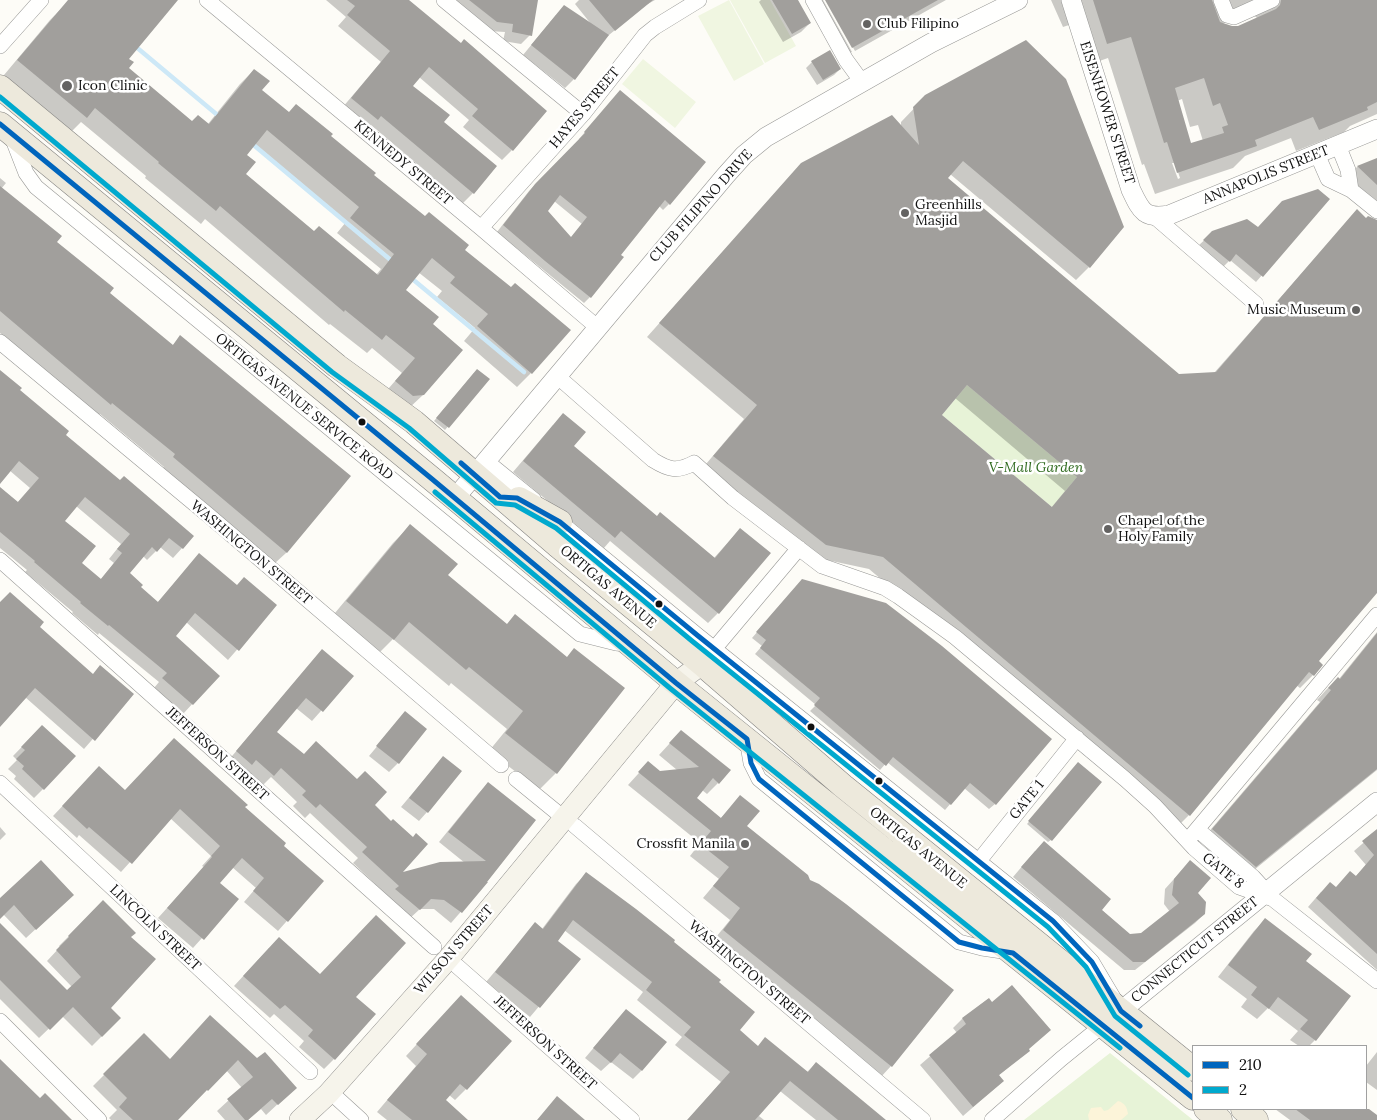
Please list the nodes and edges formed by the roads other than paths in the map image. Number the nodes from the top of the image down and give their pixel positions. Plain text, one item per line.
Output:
1 (41, 0) edge
2 (207, 0) edge
3 (444, 0) edge
4 (699, 0) edge
5 (813, 0) edge
6 (1018, 0) edge
7 (1071, 0) edge
8 (1221, 0) edge
9 (1272, 0) edge
10 (0, 46) edge
11 (862, 82) junction
12 (0, 87) edge
13 (583, 114) junction
14 (4, 128) edge
15 (1377, 129) edge
16 (1338, 145) junction
17 (1317, 154) junction
18 (1351, 190) junction
19 (1177, 211) junction
20 (1377, 211) edge
21 (1154, 217) junction
22 (482, 228) junction
23 (1188, 246) junction
24 (1256, 304) dead end
25 (597, 327) junction
26 (0, 342) edge
27 (557, 376) junction
28 (480, 468) junction
29 (500, 496) junction
30 (455, 498) junction
31 (560, 522) junction
32 (799, 548) junction
33 (0, 560) edge
34 (1377, 615) edge
35 (630, 644) junction
36 (708, 656) junction
37 (682, 687) junction
38 (1077, 738) junction
39 (501, 765) dead end
40 (516, 779) dead end
41 (0, 783) edge
42 (1377, 802) edge
43 (570, 822) junction
44 (1193, 835) junction
45 (978, 862) junction
46 (1267, 895) junction
47 (434, 947) dead end
48 (457, 966) junction
49 (1377, 981) edge
50 (1112, 1018) junction
51 (0, 1021) edge
52 (1192, 1068) edge
53 (310, 1072) dead end
54 (1192, 1097) edge
55 (338, 1100) junction
56 (1207, 1110) edge
57 (1243, 1110) edge
58 (99, 1120) edge
59 (300, 1120) edge
60 (315, 1120) edge
61 (361, 1120) edge
62 (632, 1120) edge
63 (924, 1120) edge
64 (992, 1120) edge
65 (1220, 1120) edge
66 (1256, 1120) edge

1 - 10 street
2 - 22 street, KENNEDY STREET
3 - 13 street
4 - 13 street, HAYES STREET
5 - 11 street
6 - 11 street, CLUB FILIPINO DRIVE
7 - 21 street, EISENHOWER STREET
8 - 9 street
11 - 25 street, CLUB FILIPINO DRIVE
12 - 28 main road, ORTIGAS AVENUE
13 - 22 street, HAYES STREET
14 - 30 main road, ORTIGAS AVENUE
14 - 35 street, ORTIGAS AVENUE SERVICE ROAD
15 - 16 street, ANNAPOLIS STREET
16 - 17 street, ANNAPOLIS STREET
16 - 18 street
17 - 18 street
17 - 19 street, ANNAPOLIS STREET
18 - 20 street
19 - 21 street, ANNAPOLIS STREET
19 - 23 street
21 - 23 street
22 - 25 street, KENNEDY STREET
23 - 24 street
25 - 27 street, CLUB FILIPINO DRIVE
26 - 39 street, WASHINGTON STREET
27 - 28 street, CLUB FILIPINO DRIVE
27 - 32 street, GATE 8
28 - 29 main road, ORTIGAS AVENUE
28 - 30 street, CLUB FILIPINO DRIVE
28 - 31 street
29 - 31 main road
29 - 36 main road, ORTIGAS AVENUE
30 - 35 main road, ORTIGAS AVENUE
31 - 36 street
32 - 36 street
32 - 38 street, GATE 8
33 - 47 street, JEFFERSON STREET
34 - 44 street
35 - 37 main road, ORTIGAS AVENUE
36 - 37 main road, WILSON STREET
36 - 45 street
36 - 50 main road, ORTIGAS AVENUE
37 - 43 main road, WILSON STREET
37 - 43 main road, WILSON STREET
37 - 50 main road, ORTIGAS AVENUE
38 - 44 street, GATE 8
38 - 45 street, GATE 1
40 - 43 street, WASHINGTON STREET
41 - 53 street, LINCOLN STREET
42 - 46 street, CONNECTICUT STREET
43 - 48 main road, WILSON STREET
43 - 59 main road, WILSON STREET
43 - 63 street, WASHINGTON STREET
44 - 46 street, GATE 8
45 - 50 street
46 - 49 street, GATE 8
46 - 50 street, CONNECTICUT STREET
48 - 55 main road, WILSON STREET
48 - 62 street, JEFFERSON STREET
50 - 52 main road, ORTIGAS AVENUE
50 - 54 main road, ORTIGAS AVENUE
50 - 64 street, CONNECTICUT STREET
51 - 58 street
55 - 60 main road, WILSON STREET
55 - 61 street
56 - 65 main road
57 - 66 main road

